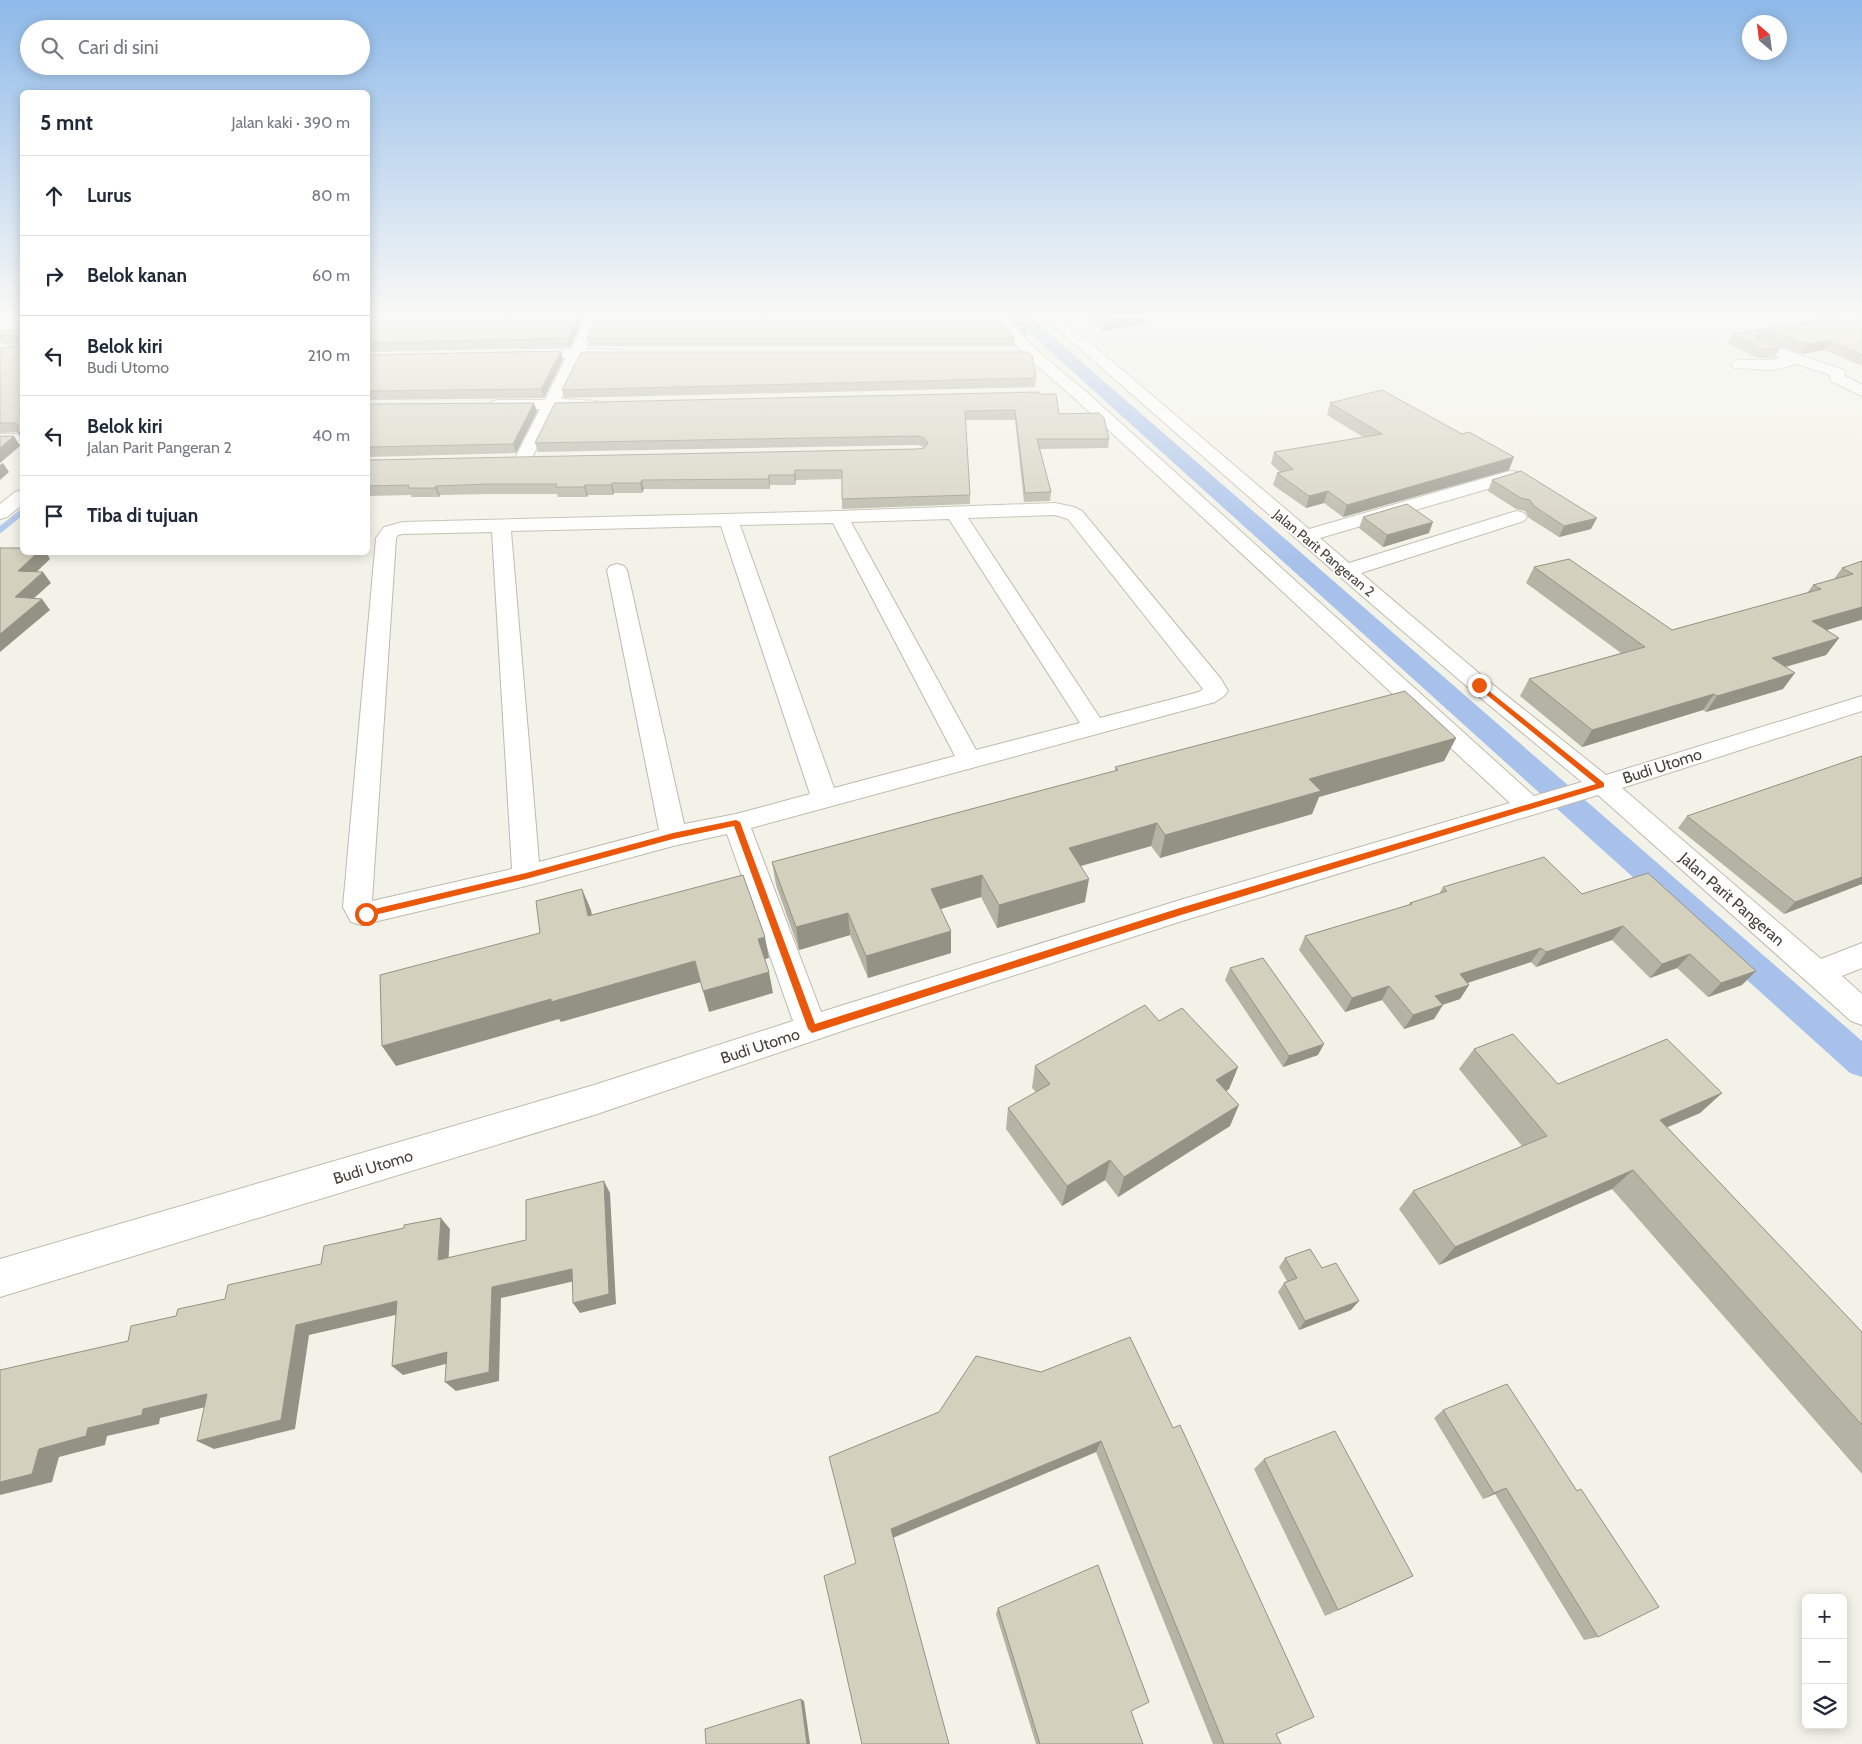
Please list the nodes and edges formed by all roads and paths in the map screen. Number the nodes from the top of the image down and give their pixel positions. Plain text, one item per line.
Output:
1 (554, 398) edge
2 (1073, 398) edge
3 (1145, 398) edge
4 (611, 404) edge
5 (483, 405) edge
6 (551, 405) junction
7 (0, 439) edge
8 (20, 439) edge
9 (504, 460) edge
10 (523, 460) junction
11 (543, 460) edge
12 (1512, 476) edge
13 (956, 514) junction
14 (839, 517) junction
15 (1517, 517) dead end
16 (728, 520) junction
17 (501, 526) junction
18 (1304, 536) junction
19 (617, 570) dead end
20 (1345, 571) junction
21 (1862, 703) edge
22 (1094, 727) junction
23 (969, 760) junction
24 (1594, 787) junction
25 (825, 798) junction
26 (1538, 803) junction
27 (736, 822) junction
28 (673, 836) junction
29 (526, 876) junction
30 (1862, 955) edge
31 (1818, 974) junction
32 (1862, 1012) edge
33 (812, 1029) junction
34 (0, 1278) edge

1 - 6 street
2 - 26 street
3 - 18 street, Jalan Parit Pangeran 2
4 - 6 street
5 - 6 street
6 - 10 street
7 - 8 street
9 - 10 street
10 - 11 street
12 - 18 street
13 - 14 street
13 - 22 street
13 - 22 street
14 - 16 street
14 - 23 street
15 - 20 street
16 - 17 street
16 - 25 street
17 - 29 street
17 - 29 street
18 - 20 street, Jalan Parit Pangeran 2
19 - 28 street
20 - 24 street, Jalan Parit Pangeran 2
21 - 24 street, Budi Utomo
22 - 23 street
23 - 25 street
24 - 26 street, Budi Utomo
24 - 31 street, Jalan Parit Pangeran
25 - 27 street
26 - 33 street, Budi Utomo
27 - 28 street
27 - 33 street
28 - 29 street
30 - 31 street
31 - 32 street, Jalan Parit Pangeran
33 - 34 street, Budi Utomo

